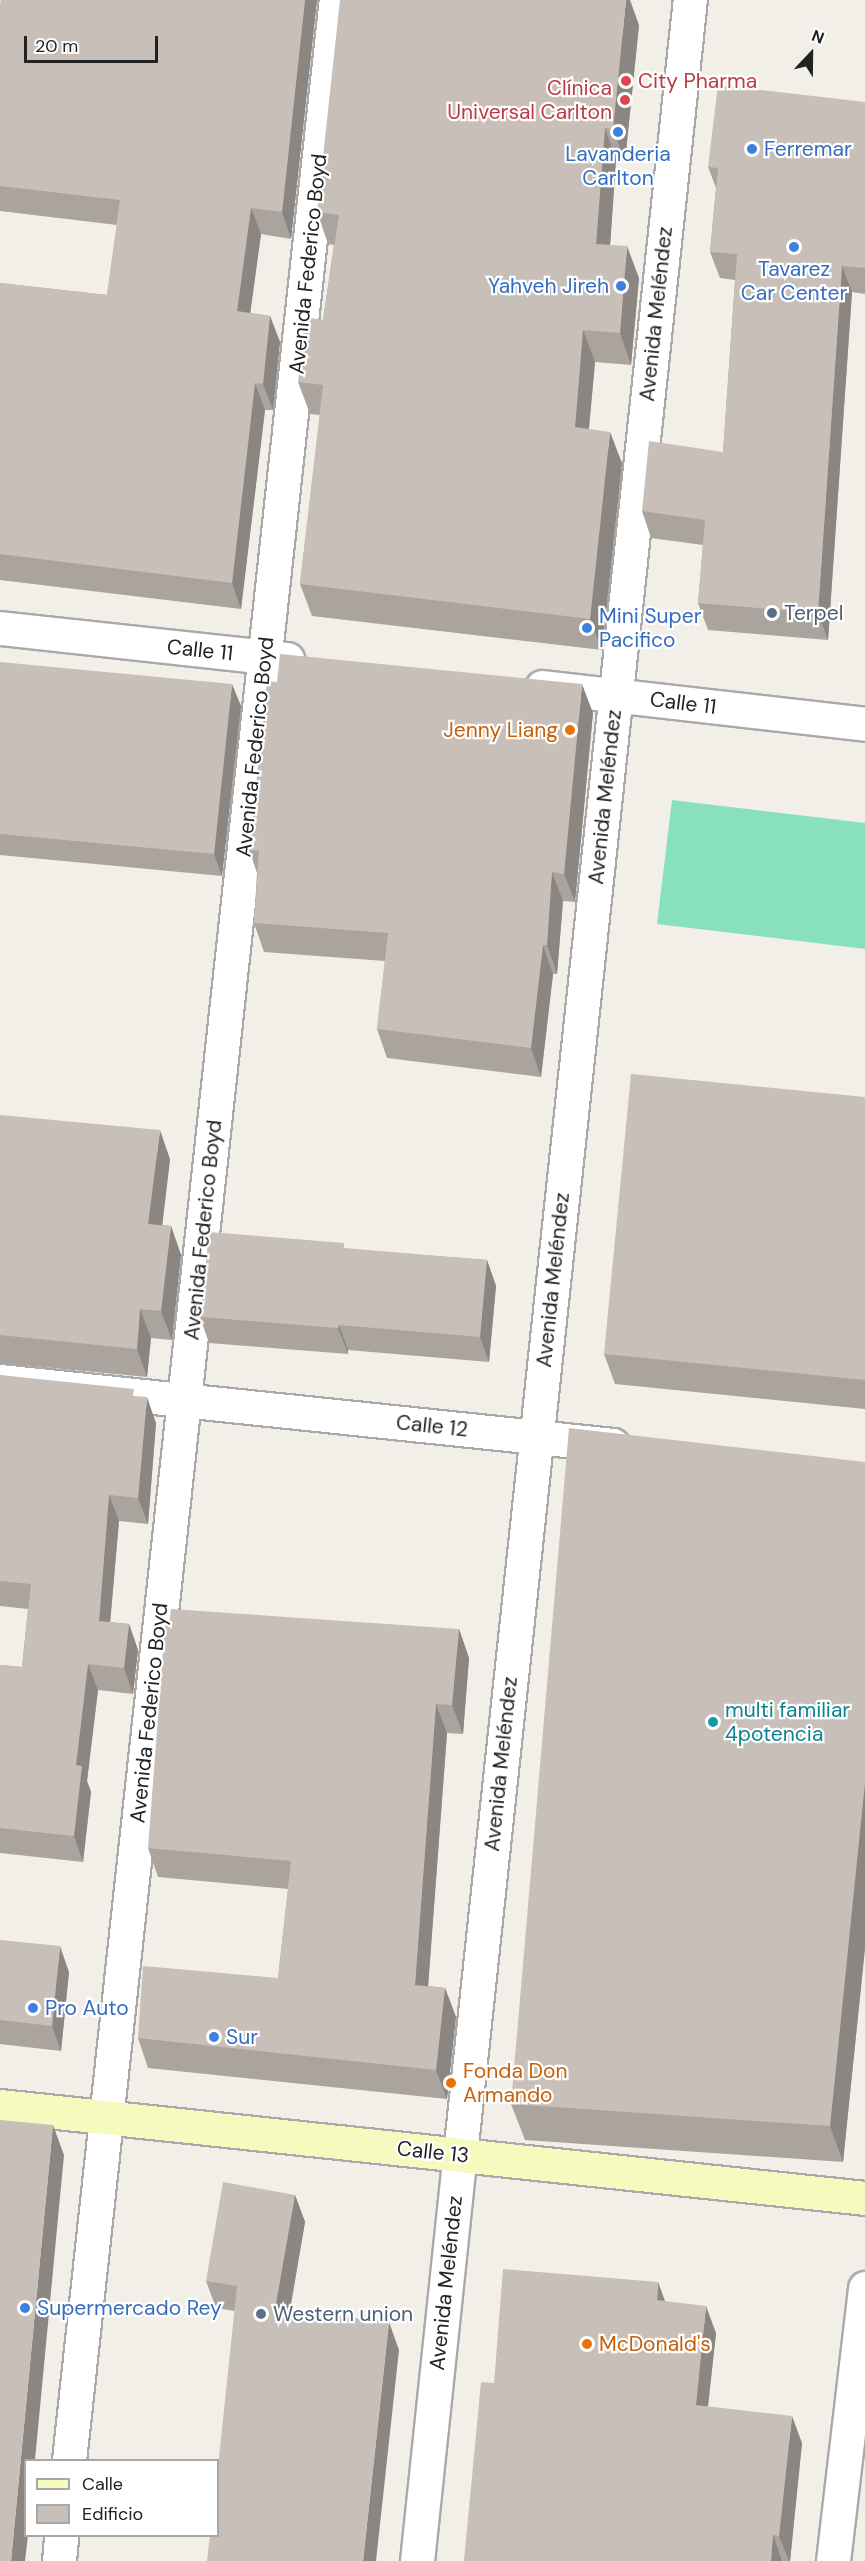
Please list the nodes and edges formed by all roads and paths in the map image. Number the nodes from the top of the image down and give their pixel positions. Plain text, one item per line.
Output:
1 (336, 0) edge
2 (690, 0) edge
3 (0, 628) edge
4 (265, 657) junction
5 (323, 663) edge
6 (510, 683) edge
7 (615, 695) junction
8 (865, 724) edge
9 (0, 1381) edge
10 (184, 1400) junction
11 (536, 1437) junction
12 (642, 1448) edge
13 (0, 2106) edge
14 (104, 2118) junction
15 (460, 2154) junction
16 (865, 2198) edge
17 (865, 2288) edge
18 (69, 2459) edge
19 (61, 2537) edge
20 (58, 2561) edge
21 (417, 2561) edge
22 (833, 2561) edge

1 - 4 street, Avenida Federico Boyd
2 - 7 street, Avenida Meléndez
3 - 4 street, Calle 11
4 - 5 street, Calle 11
4 - 10 street, Avenida Federico Boyd
6 - 7 street, Calle 11
7 - 8 street, Calle 11
7 - 11 street, Avenida Meléndez
9 - 10 street, Calle 12
10 - 11 street, Calle 12
10 - 14 street, Avenida Federico Boyd
11 - 12 street, Calle 12
11 - 15 street, Avenida Meléndez
13 - 14 main road, Calle 13
14 - 15 main road, Calle 13
14 - 18 street, Avenida Federico Boyd
15 - 16 main road, Calle 13
15 - 21 street, Avenida Meléndez
17 - 22 street
19 - 20 street

